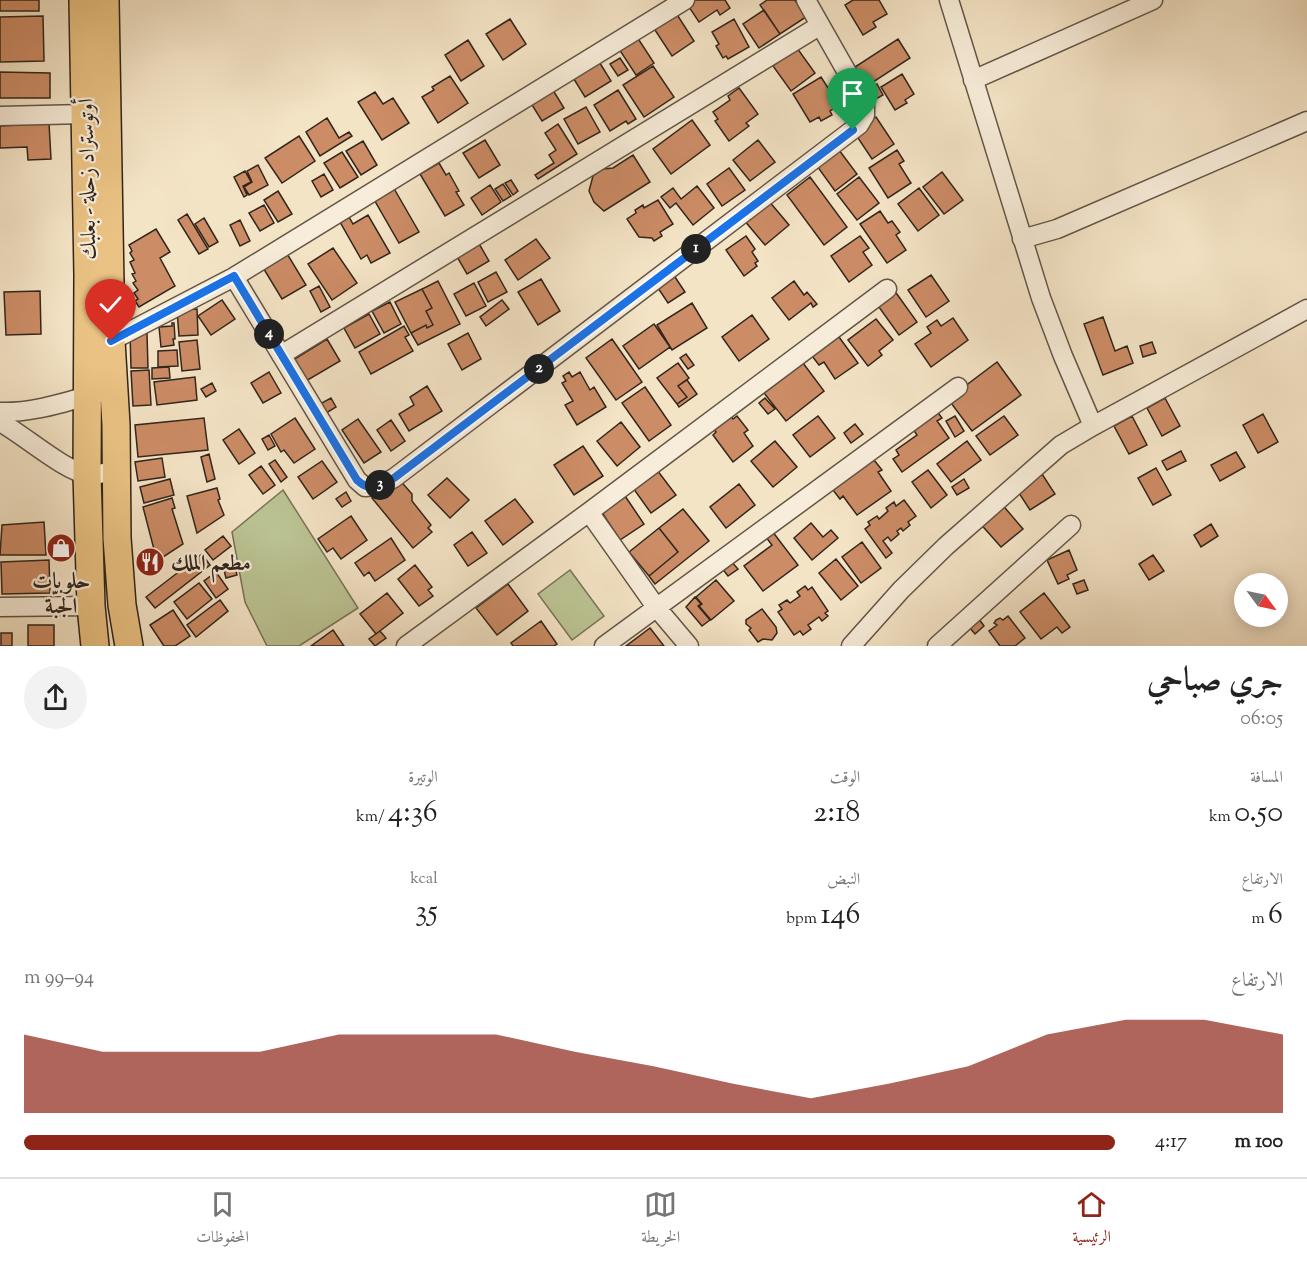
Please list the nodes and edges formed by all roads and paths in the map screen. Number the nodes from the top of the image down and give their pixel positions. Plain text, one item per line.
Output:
1 (83, 0) edge
2 (105, 0) edge
3 (685, 0) edge
4 (806, 0) edge
5 (949, 0) edge
6 (1153, 0) edge
7 (819, 26) junction
8 (973, 80) junction
9 (85, 114) junction
10 (0, 116) edge
11 (1307, 121) edge
12 (1022, 239) junction
13 (234, 276) junction
14 (887, 289) dead end
15 (1307, 309) edge
16 (111, 341) junction
17 (281, 354) junction
18 (958, 387) dead end
19 (88, 396) junction
20 (115, 397) junction
21 (0, 412) edge
22 (0, 422) edge
23 (1093, 426) junction
24 (116, 469) junction
25 (87, 475) junction
26 (589, 512) junction
27 (1071, 525) dead end
28 (91, 606) junction
29 (0, 607) edge
30 (656, 607) junction
31 (95, 646) edge
32 (129, 646) edge
33 (406, 646) edge
34 (604, 646) edge
35 (689, 646) edge
36 (851, 646) edge
37 (938, 646) edge

1 - 9 highway, أوتوستراد زحلة - بعلبك
2 - 16 highway, أوتوستراد زحلة - بعلبك
3 - 13 street
4 - 7 street
5 - 8 street
6 - 8 street
7 - 17 street
7 - 17 street
8 - 12 street
9 - 10 street
9 - 19 highway, أوتوستراد زحلة - بعلبك
11 - 12 street
12 - 23 street
13 - 16 street
13 - 17 street
14 - 26 street
15 - 23 street
16 - 20 highway, أوتوستراد زحلة - بعلبك
18 - 30 street
19 - 20 street
19 - 21 street
19 - 25 highway, أوتوستراد زحلة - بعلبك
20 - 24 highway, أوتوستراد زحلة - بعلبك
22 - 25 street
23 - 36 street
24 - 25 street
24 - 32 highway, أوتوستراد زحلة - بعلبك
25 - 28 highway, أوتوستراد زحلة - بعلبك
26 - 30 street
26 - 33 street
27 - 37 street
28 - 29 street
28 - 31 highway, أوتوستراد زحلة - بعلبك
30 - 34 street
30 - 35 street

